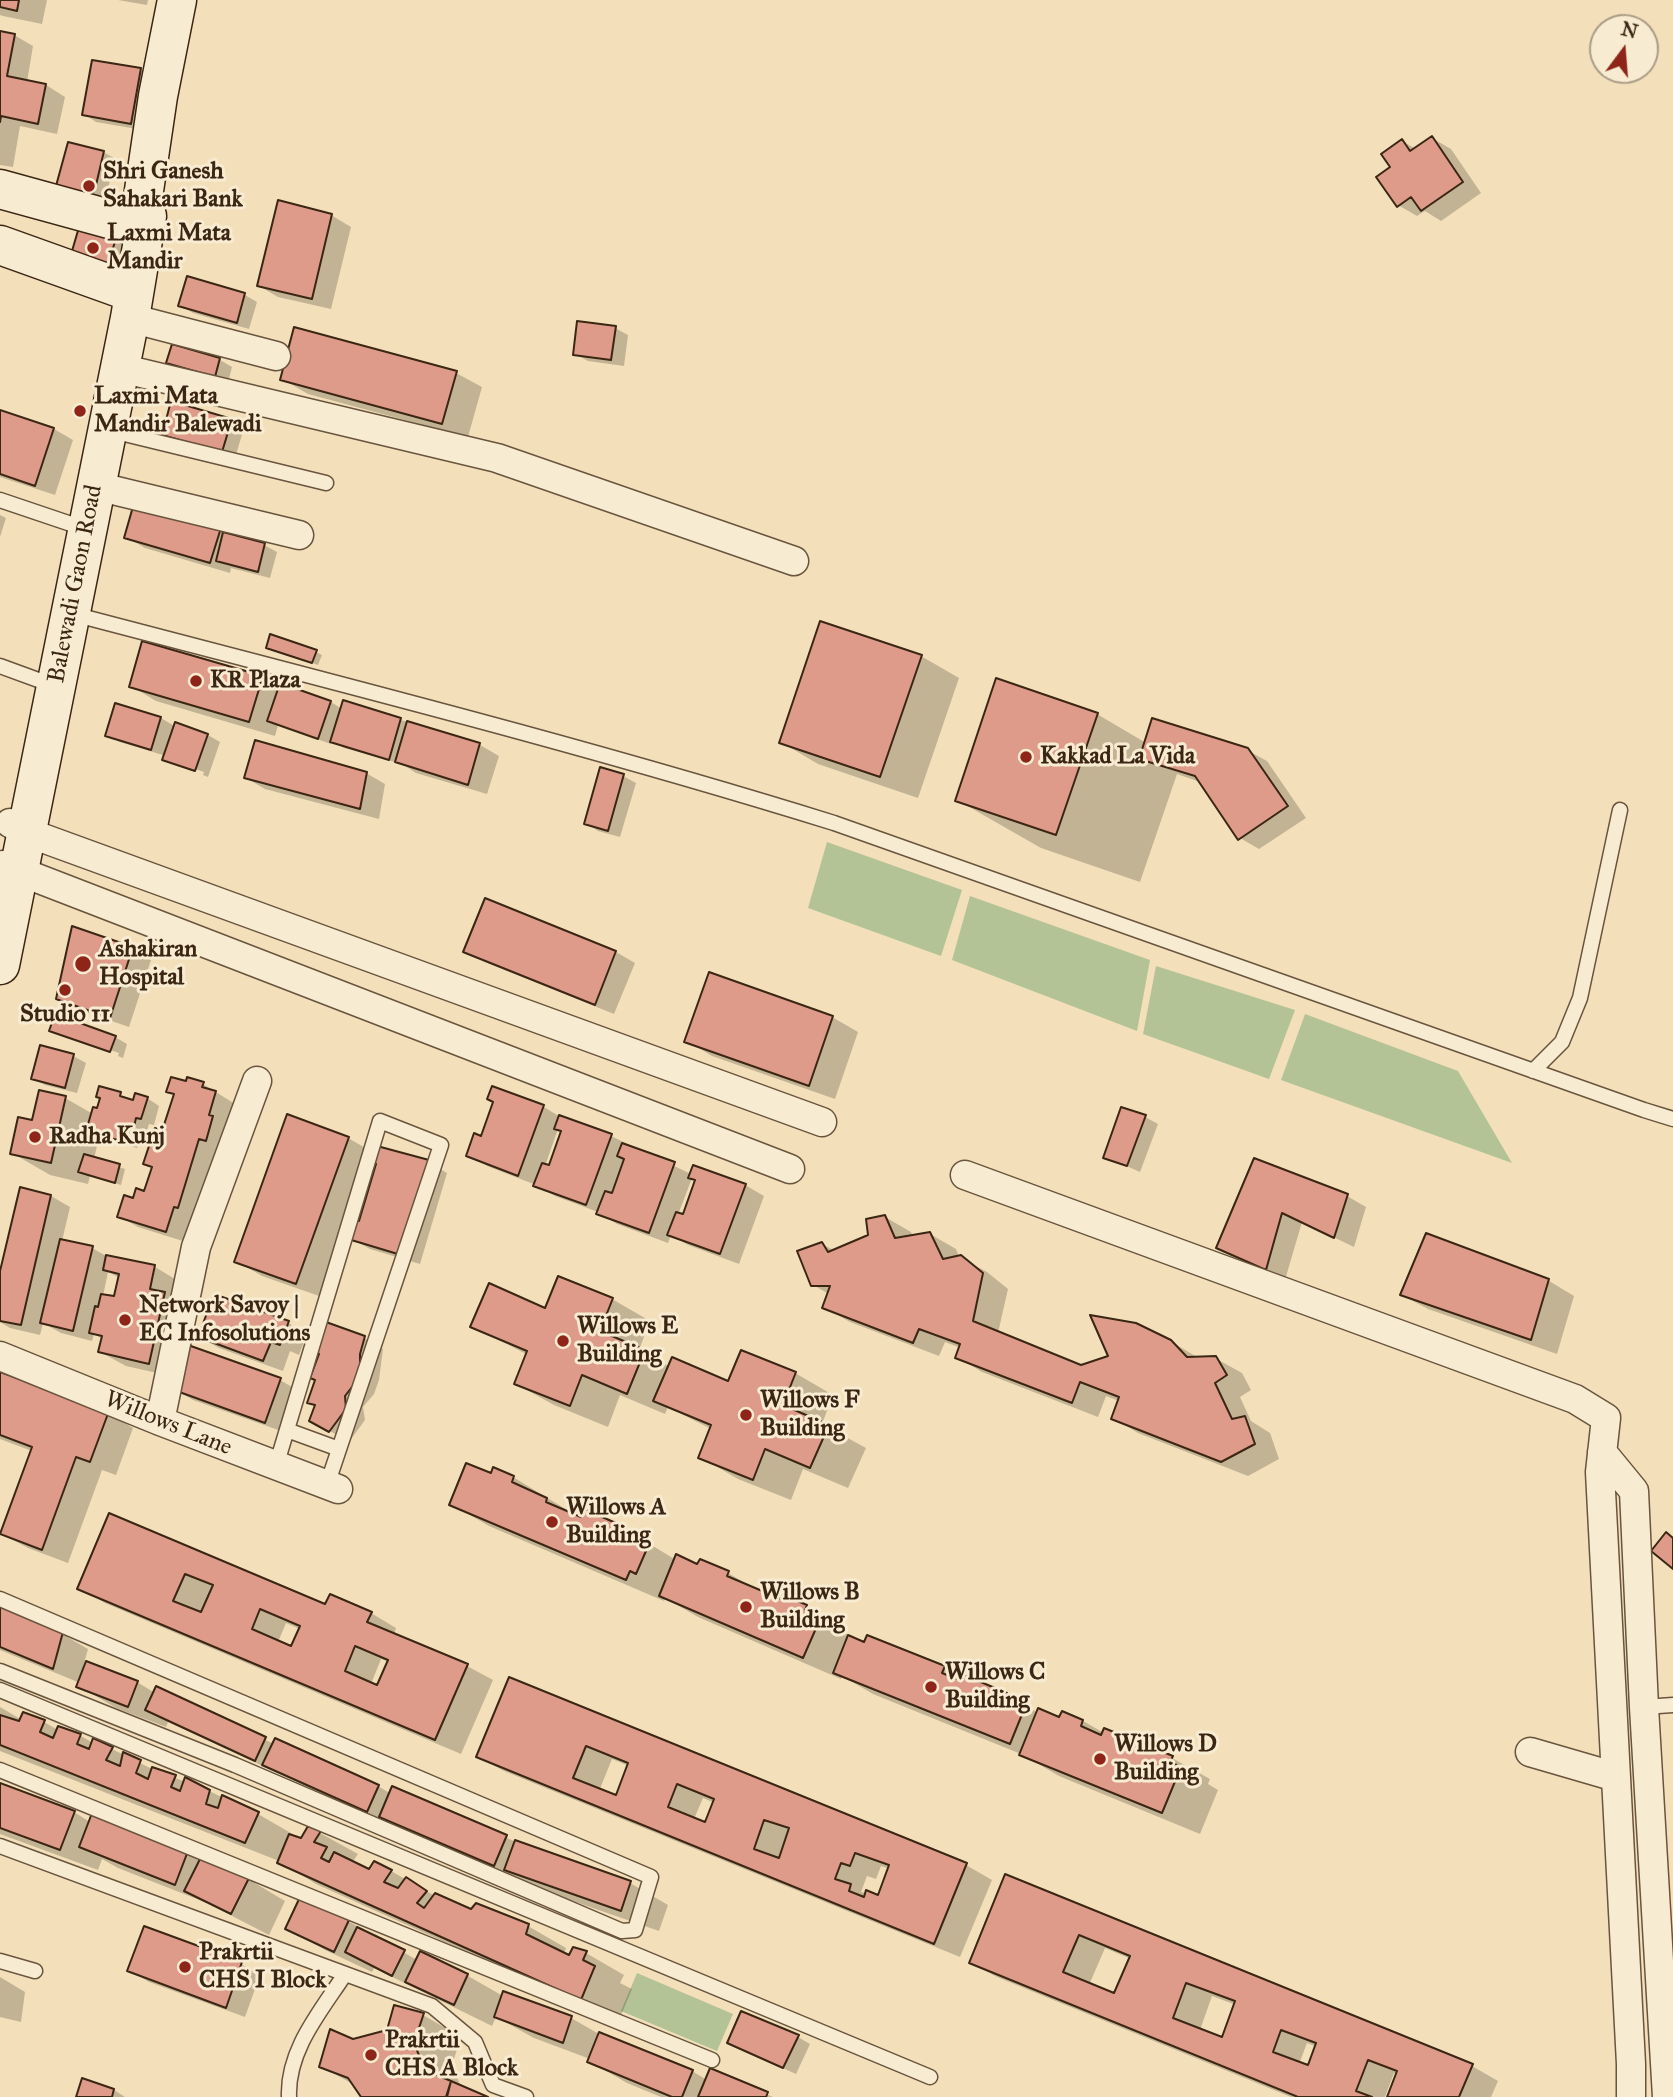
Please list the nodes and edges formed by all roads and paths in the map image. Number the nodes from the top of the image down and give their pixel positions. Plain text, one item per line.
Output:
1 (177, 0) edge
2 (10, 191) edge
3 (139, 219) junction
4 (2, 245) edge
5 (128, 300) junction
6 (276, 356) dead end
7 (120, 368) junction
8 (107, 430) junction
9 (326, 483) dead end
10 (96, 486) junction
11 (0, 500) edge
12 (77, 526) junction
13 (299, 535) dead end
14 (794, 561) dead end
15 (64, 612) junction
16 (0, 666) edge
17 (41, 681) junction
18 (1620, 810) dead end
19 (12, 824) edge
20 (7, 868) edge
21 (0, 965) edge
22 (1533, 1071) junction
23 (257, 1081) dead end
24 (1673, 1119) edge
25 (822, 1122) dead end
26 (790, 1169) dead end
27 (965, 1175) dead end
28 (0, 1356) edge
29 (160, 1421) junction
30 (287, 1430) junction
31 (339, 1449) junction
32 (1602, 1452) junction
33 (276, 1466) junction
34 (332, 1487) joint
35 (0, 1599) edge
36 (0, 1671) edge
37 (0, 1690) edge
38 (1673, 1704) edge
39 (1644, 1707) junction
40 (1530, 1752) dead end
41 (0, 1770) edge
42 (1616, 1777) junction
43 (0, 1846) edge
44 (0, 1961) edge
45 (35, 1971) dead end
46 (345, 1974) junction
47 (712, 2060) dead end
48 (1669, 2067) edge
49 (930, 2077) dead end
50 (289, 2097) edge
51 (526, 2097) edge
52 (1631, 2097) edge
53 (1667, 2097) edge

1 - 3 main road, Balewadi Gaon Road
2 - 3 main road
2 - 4 main road
3 - 5 main road, Balewadi Gaon Road
4 - 5 main road
5 - 6 street
5 - 7 main road, Balewadi Gaon Road
5 - 12 main road, Balewadi Gaon Road
7 - 8 main road, Balewadi Gaon Road
7 - 14 street
8 - 9 lane
8 - 10 main road, Balewadi Gaon Road
10 - 13 street
10 - 15 main road, Balewadi Gaon Road
11 - 12 lane
12 - 15 main road, Balewadi Gaon Road
15 - 17 main road, Balewadi Gaon Road
15 - 19 main road, Balewadi Gaon Road
15 - 22 lane
16 - 17 lane
17 - 19 main road, Balewadi Gaon Road
18 - 22 lane
19 - 20 main road, Balewadi Gaon Road
19 - 25 street
20 - 21 main road, Balewadi Gaon Road
20 - 26 street
22 - 24 lane
23 - 29 street
27 - 32 street
28 - 29 street, Willows Lane
29 - 33 street, Willows Lane
30 - 31 lane
30 - 31 lane
30 - 33 lane
31 - 34 lane
32 - 39 street
32 - 42 street
33 - 34 street, Willows Lane
35 - 36 lane
37 - 49 lane
38 - 39 lane
39 - 48 street
40 - 42 street
41 - 47 lane
42 - 52 street
43 - 46 lane
44 - 45 lane
46 - 50 lane
46 - 51 lane
48 - 53 street

